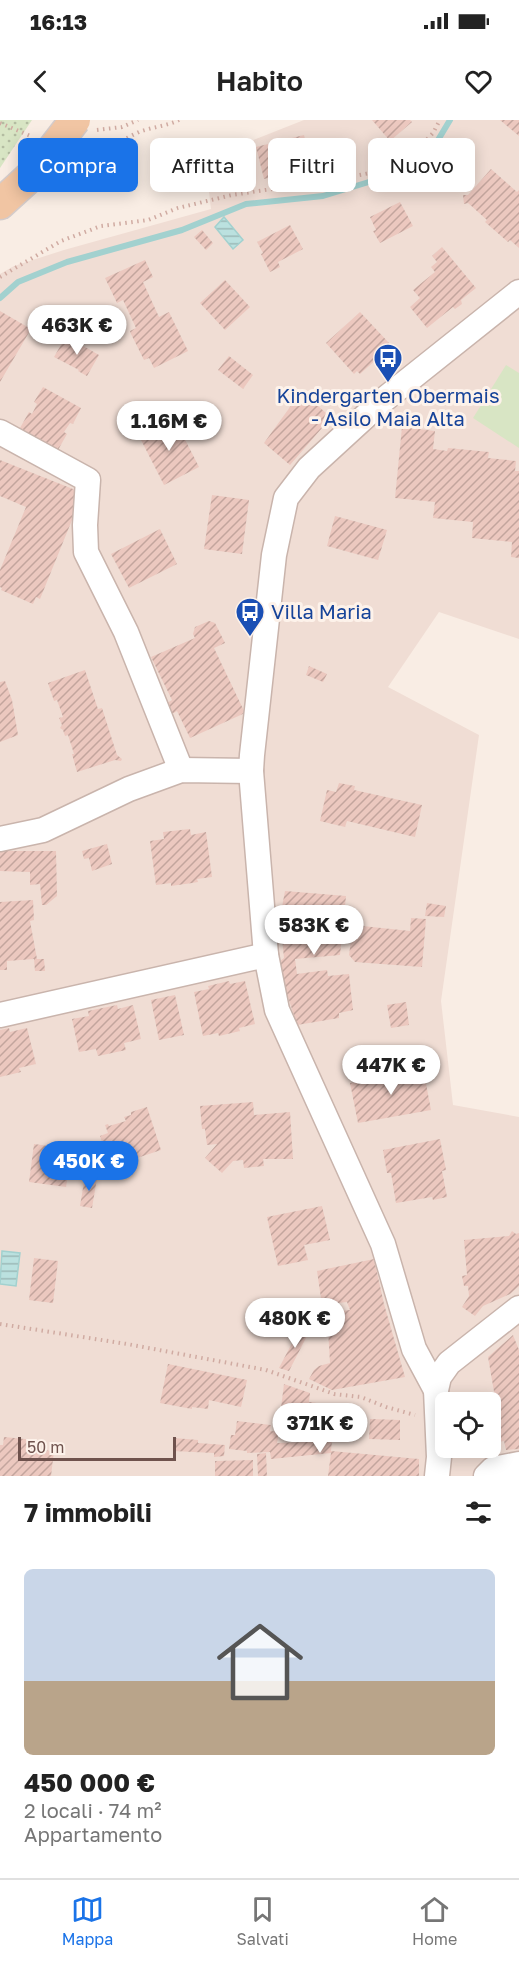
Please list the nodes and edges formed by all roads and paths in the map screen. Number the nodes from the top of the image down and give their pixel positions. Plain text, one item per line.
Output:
1 (138, 120) edge
2 (179, 120) edge
3 (440, 120) edge
4 (0, 123) edge
5 (83, 125) edge
6 (34, 137) dead end
7 (74, 138) edge
8 (128, 138) edge
9 (22, 192) edge
10 (0, 204) edge
11 (0, 277) edge
12 (519, 292) edge
13 (0, 432) edge
14 (181, 770) junction
15 (251, 771) junction
16 (0, 839) edge
17 (266, 955) junction
18 (0, 1015) edge
19 (519, 1308) edge
20 (0, 1324) edge
21 (436, 1390) joint
22 (435, 1415) edge
23 (437, 1458) edge
24 (519, 1464) edge
25 (437, 1476) edge
26 (486, 1476) edge

1 - 5 path
2 - 8 path
3 - 11 path
4 - 6 path
5 - 7 main road, bridge
9 - 10 main road
12 - 15 street
13 - 14 street
14 - 15 street
14 - 16 street
15 - 17 street
17 - 18 street
17 - 21 street
19 - 21 street
20 - 22 path
23 - 25 street
24 - 26 street

